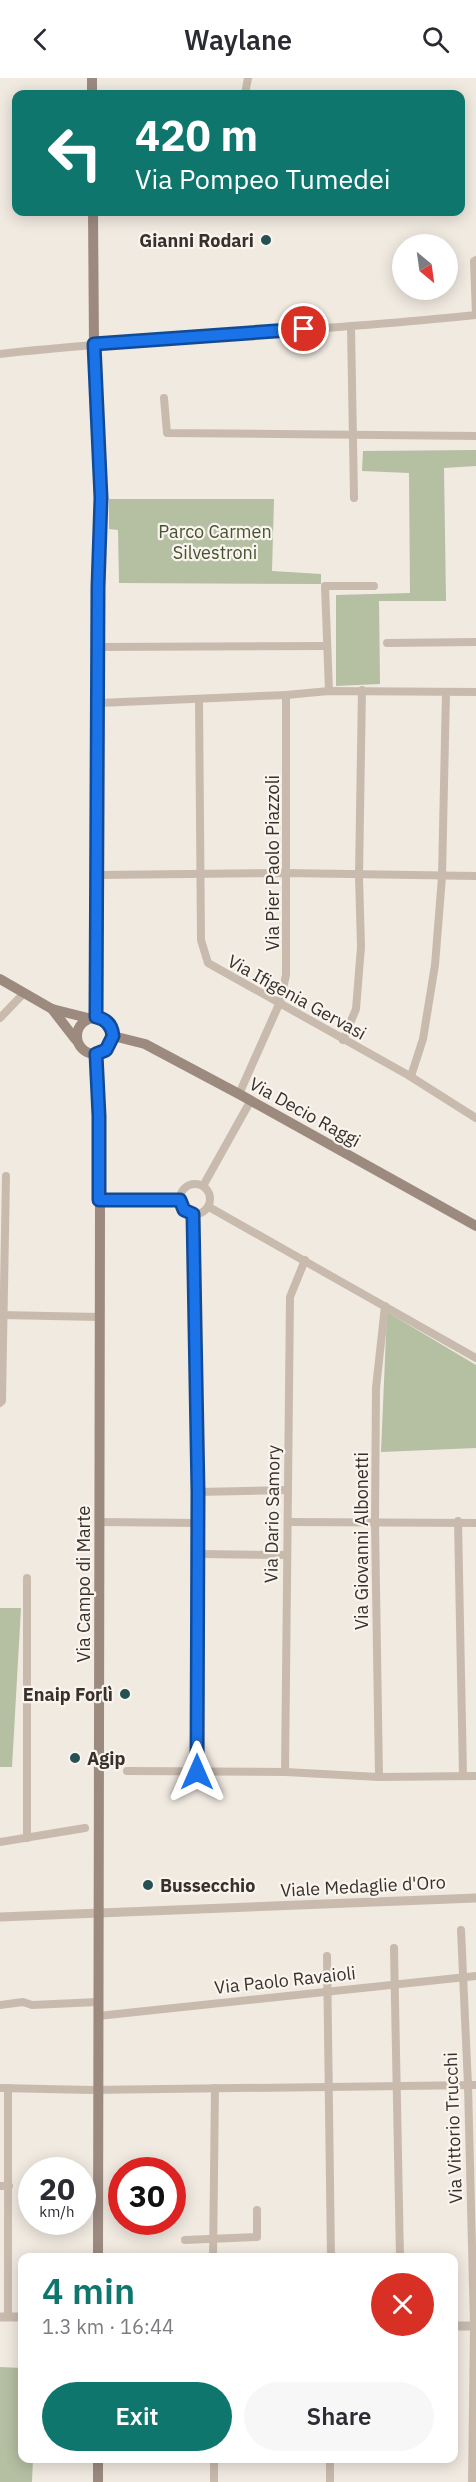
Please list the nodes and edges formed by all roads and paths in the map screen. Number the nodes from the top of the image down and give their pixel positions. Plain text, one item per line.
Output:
1 (93, 216) edge
2 (476, 260) edge
3 (476, 315) edge
4 (351, 326) junction
5 (94, 344) junction
6 (0, 354) edge
7 (164, 398) dead end
8 (353, 435) junction
9 (476, 436) edge
10 (354, 498) dead end
11 (374, 586) dead end
12 (476, 642) edge
13 (387, 643) dead end
14 (327, 646) junction
15 (98, 647) junction
16 (362, 690) junction
17 (329, 691) junction
18 (446, 692) junction
19 (476, 692) edge
20 (286, 695) junction
21 (199, 700) junction
22 (99, 703) junction
23 (201, 873) junction
24 (285, 873) junction
25 (98, 875) junction
26 (359, 876) junction
27 (476, 876) edge
28 (442, 877) junction
29 (0, 979) edge
30 (24, 993) junction
31 (280, 1002) junction
32 (52, 1009) junction
33 (0, 1018) edge
34 (92, 1018) junction
35 (113, 1036) junction
36 (76, 1040) junction
37 (343, 1040) junction
38 (96, 1054) junction
39 (411, 1076) junction
40 (239, 1094) junction
41 (251, 1100) junction
42 (476, 1118) edge
43 (6, 1176) dead end
44 (203, 1186) junction
45 (99, 1200) junction
46 (180, 1200) junction
47 (209, 1207) junction
48 (193, 1214) junction
49 (476, 1226) edge
50 (305, 1260) junction
51 (385, 1306) junction
52 (2, 1315) edge
53 (99, 1317) junction
54 (476, 1358) edge
55 (1, 1402) edge
56 (288, 1490) junction
57 (198, 1492) junction
58 (458, 1521) junction
59 (99, 1522) junction
60 (198, 1522) junction
61 (288, 1522) junction
62 (476, 1523) edge
63 (375, 1524) junction
64 (198, 1554) junction
65 (287, 1555) junction
66 (27, 1578) dead end
67 (127, 1770) dead end
68 (197, 1772) junction
69 (285, 1772) junction
70 (463, 1776) junction
71 (476, 1776) edge
72 (379, 1777) junction
73 (85, 1828) dead end
74 (27, 1838) junction
75 (0, 1842) edge
76 (476, 1898) edge
77 (98, 1915) junction
78 (0, 1917) edge
79 (461, 1930) dead end
80 (394, 1948) dead end
81 (327, 1956) dead end
82 (476, 1976) edge
83 (462, 1977) junction
84 (394, 1983) junction
85 (328, 1990) junction
86 (98, 2002) junction
87 (0, 2005) edge
88 (98, 2016) junction
89 (397, 2085) junction
90 (472, 2085) edge
91 (327, 2086) junction
92 (4, 2088) edge
93 (215, 2088) junction
94 (98, 2089) junction
95 (0, 2186) edge
96 (9, 2186) junction
97 (257, 2210) dead end
98 (214, 2238) junction
99 (185, 2240) dead end
100 (98, 2253) edge
101 (213, 2253) edge
102 (331, 2253) edge
103 (400, 2253) edge
104 (4, 2280) edge
105 (4, 2317) edge
106 (458, 2326) edge
107 (475, 2326) edge
108 (98, 2463) edge
109 (214, 2463) edge
110 (330, 2463) edge
111 (98, 2482) edge
112 (214, 2482) edge
113 (330, 2482) edge
114 (472, 2482) edge

1 - 5 main road
2 - 3 street
3 - 4 street
4 - 5 street
4 - 8 street
5 - 6 street
5 - 15 main road
7 - 8 street
8 - 9 street
8 - 10 street
11 - 14 street
12 - 13 street
14 - 15 street
14 - 17 street
15 - 22 main road
16 - 17 street
16 - 18 street
16 - 26 street
17 - 20 street
18 - 19 street
18 - 28 street
20 - 21 street
20 - 24 street, Via Pier Paolo Piazzoli
21 - 22 street
21 - 23 street, Via Ifigenia Gervasi
22 - 25 main road
23 - 24 street
23 - 25 street
23 - 31 street, Via Ifigenia Gervasi
24 - 26 street
24 - 31 street, Via Pier Paolo Piazzoli
25 - 34 main road
26 - 28 street
26 - 37 street
27 - 28 street
28 - 39 street
29 - 30 main road
30 - 32 main road
30 - 33 street
31 - 37 street, Via Ifigenia Gervasi
31 - 40 street, Via Pier Paolo Piazzoli
32 - 34 main road
32 - 36 main road
34 - 35 main road
34 - 36 main road
35 - 38 main road
35 - 40 main road, Via Decio Raggi
36 - 38 main road
37 - 39 street, Via Ifigenia Gervasi
38 - 45 main road, Via Campo di Marte
39 - 42 street, Via Ifigenia Gervasi
40 - 41 main road, Via Decio Raggi
41 - 44 street
41 - 49 main road, Via Decio Raggi
43 - 52 street
44 - 46 street
44 - 47 street
45 - 46 street
45 - 53 main road, Via Campo di Marte
46 - 48 street
47 - 48 street
47 - 50 street
48 - 57 street
50 - 51 street
50 - 56 street, Via Dario Samory
51 - 54 street
51 - 63 street, Via Giovanni Albonetti
52 - 53 street
52 - 55 street
53 - 59 main road, Via Campo di Marte
56 - 57 street
56 - 61 street, Via Dario Samory
57 - 60 street
58 - 62 street
58 - 63 street
58 - 70 street
59 - 60 street
59 - 77 main road, Via Campo di Marte
60 - 64 street
61 - 63 street
61 - 65 street, Via Dario Samory
63 - 72 street, Via Giovanni Albonetti
64 - 65 street
64 - 68 street
65 - 69 street, Via Dario Samory
66 - 74 street
67 - 68 street
68 - 69 street
69 - 72 street
70 - 71 street
70 - 72 street
73 - 74 street
74 - 75 street
76 - 77 street, Viale Medaglie d'Oro
77 - 78 street, Viale Medaglie d'Oro
77 - 86 main road, Via Campo di Marte
79 - 83 street, Via Vittorio Trucchi
80 - 84 street
81 - 85 street
82 - 83 street, Via Paolo Ravaioli
83 - 84 street, Via Paolo Ravaioli
83 - 90 street, Via Vittorio Trucchi
84 - 85 street, Via Paolo Ravaioli
84 - 89 street
85 - 88 street, Via Paolo Ravaioli
85 - 91 street
86 - 87 street
86 - 88 main road, Via Campo di Marte
88 - 94 main road, Via Campo di Marte
89 - 90 street
89 - 91 street
89 - 103 street
90 - 107 street, Via Vittorio Trucchi
91 - 93 street
91 - 102 street
92 - 94 street
92 - 96 street
93 - 94 street
93 - 98 street
94 - 100 main road, Via Campo di Marte
95 - 96 street
96 - 104 street
97 - 98 street
98 - 99 street
98 - 101 street
104 - 105 street
106 - 107 street
107 - 114 street, Via Vittorio Trucchi
108 - 111 main road
109 - 112 street
110 - 113 street

